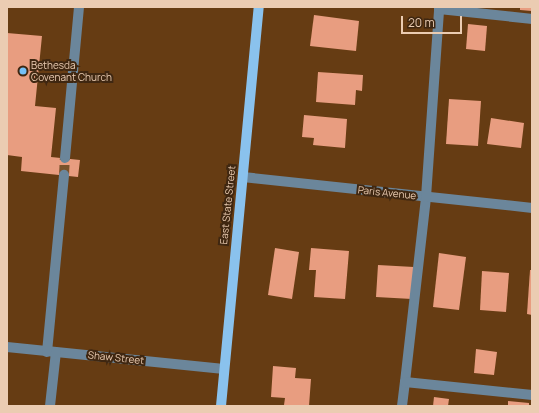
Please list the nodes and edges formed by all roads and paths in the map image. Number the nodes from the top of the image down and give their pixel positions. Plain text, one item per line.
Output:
1 (79, 7) edge
2 (259, 7) edge
3 (439, 8) edge
4 (532, 19) edge
5 (65, 158) tunnel mouth
6 (64, 175) tunnel mouth
7 (243, 178) junction
8 (426, 197) junction
9 (532, 208) edge
10 (7, 347) edge
11 (52, 352) junction
12 (224, 369) junction
13 (405, 382) junction
14 (532, 395) edge
15 (50, 406) edge
16 (221, 406) edge
17 (402, 406) edge

1 - 5 street
2 - 7 main road, East State Street
3 - 4 street
3 - 8 street
6 - 11 street
7 - 8 street, Paris Avenue
7 - 12 main road, East State Street
8 - 9 street, Paris Avenue
8 - 13 street
10 - 11 street, Shaw Street
11 - 12 street, Shaw Street
11 - 15 street
12 - 16 main road, East State Street
13 - 14 street
13 - 17 street

